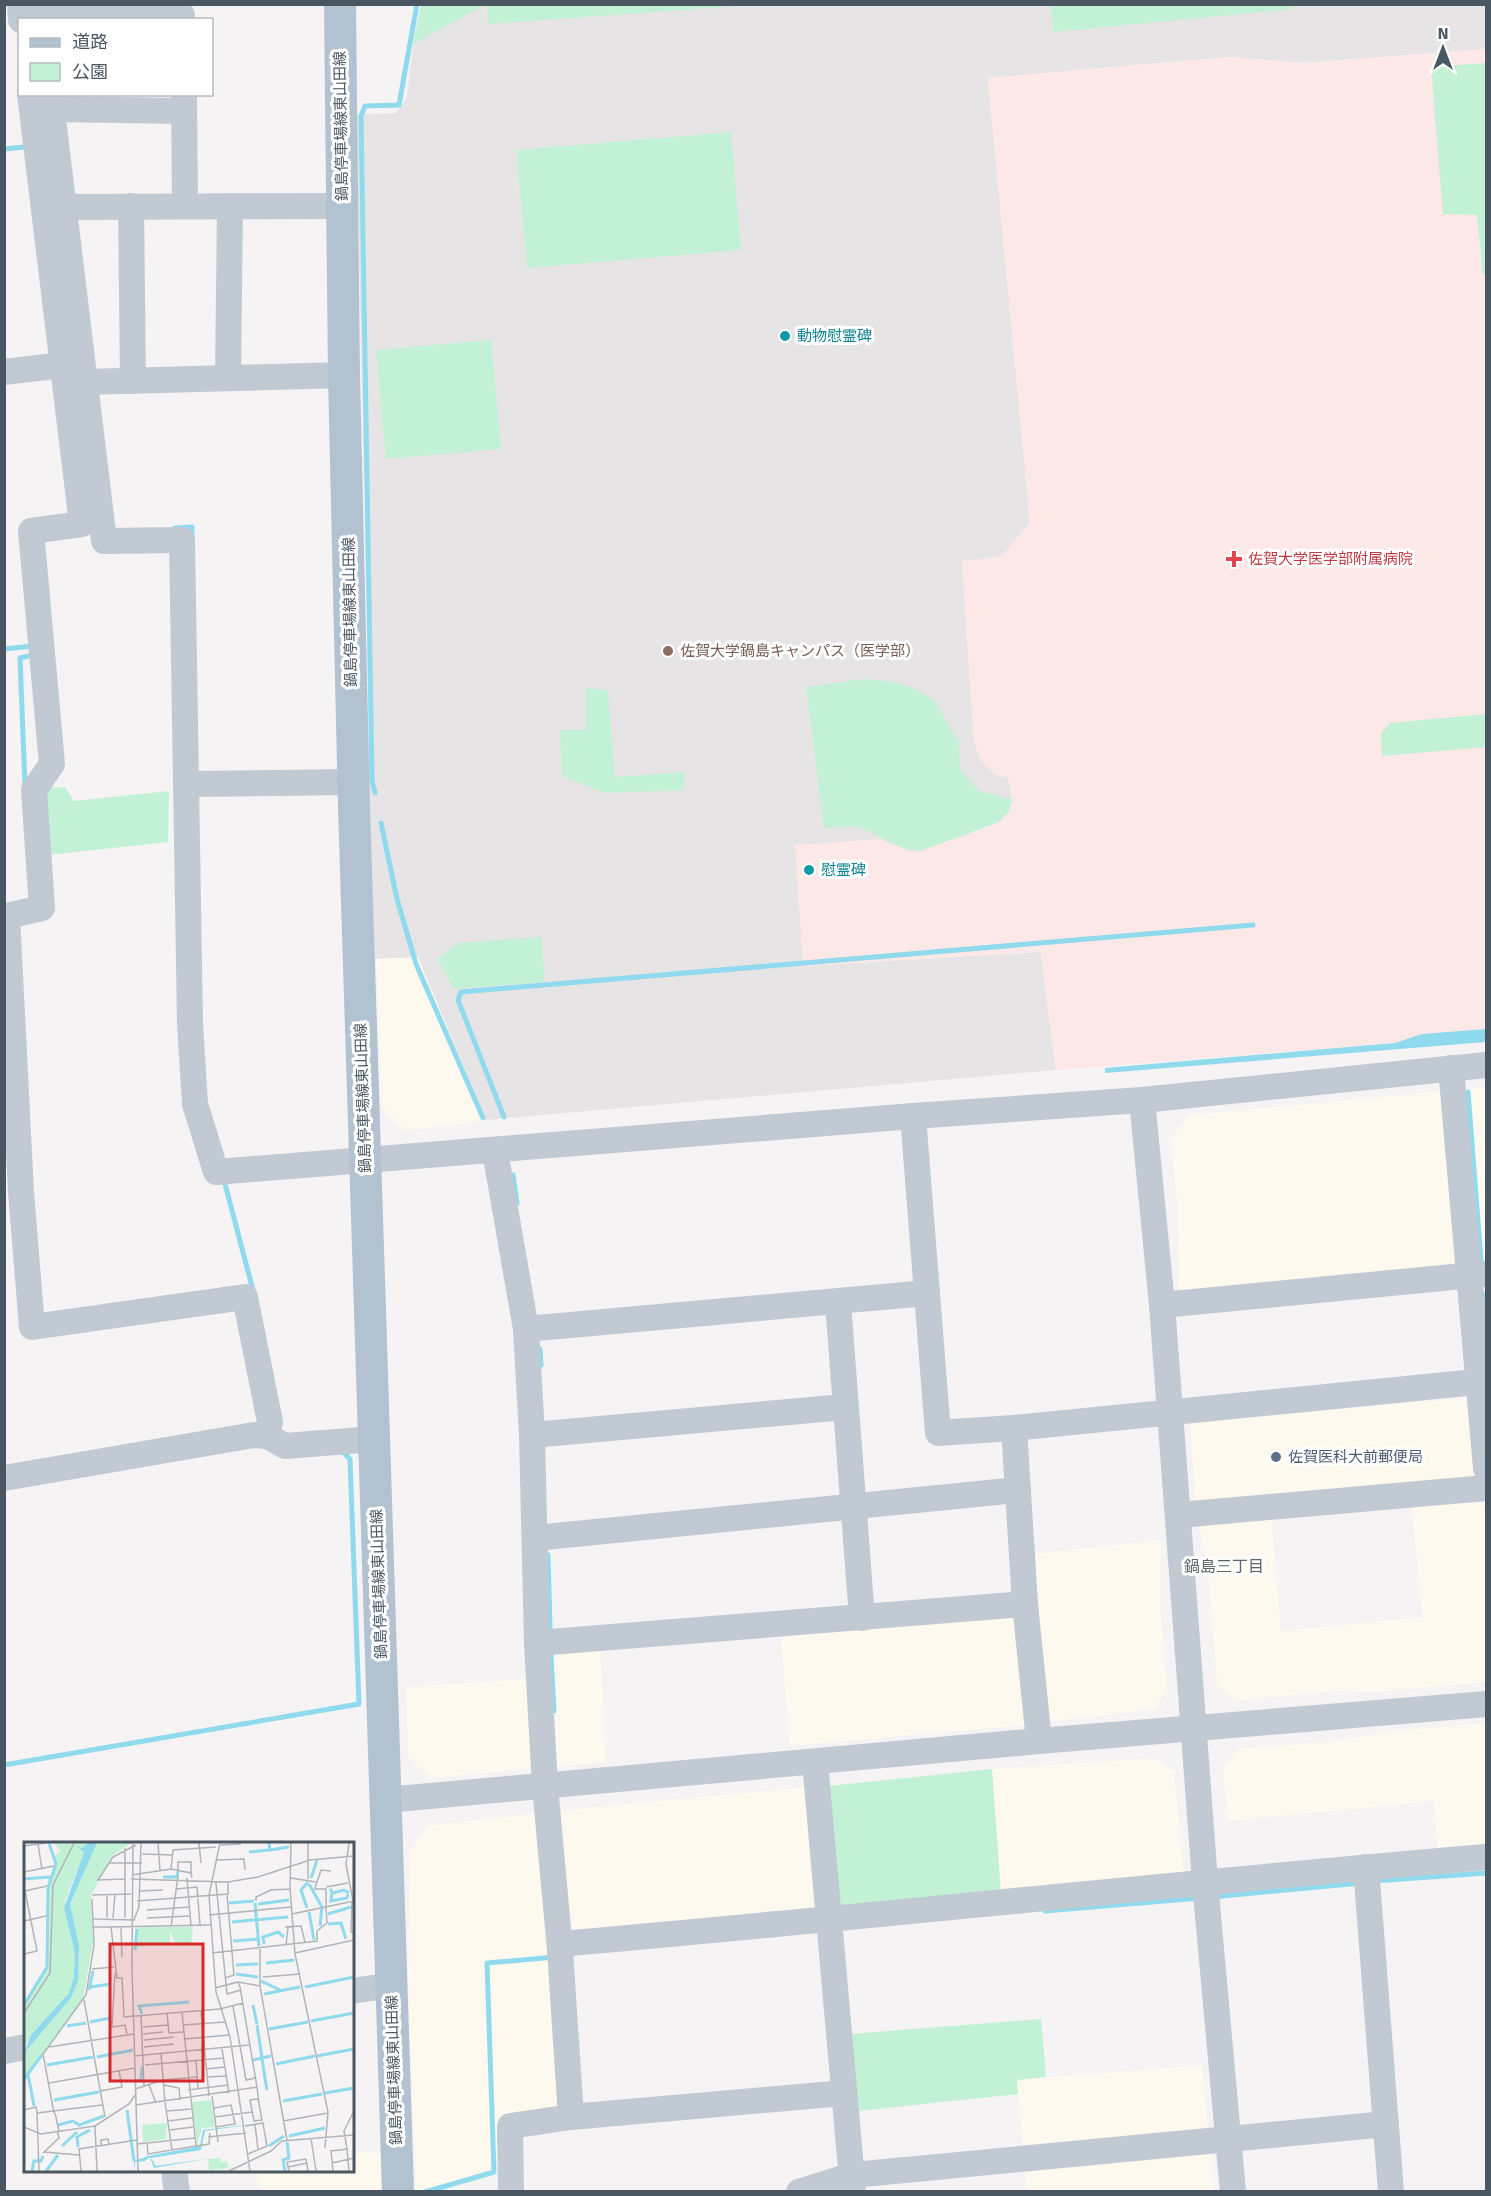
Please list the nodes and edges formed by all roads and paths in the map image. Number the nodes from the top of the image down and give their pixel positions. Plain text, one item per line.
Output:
1 (340, 4) edge
2 (33, 13) edge
3 (182, 13) edge
4 (30, 96) edge
5 (51, 102) edge
6 (184, 103) edge
7 (131, 206) junction
8 (185, 206) junction
9 (230, 206) junction
10 (342, 206) junction
11 (63, 207) junction
12 (63, 364) junction
13 (4, 372) edge
14 (344, 375) junction
15 (228, 378) junction
16 (133, 381) junction
17 (85, 382) junction
18 (354, 782) junction
19 (186, 784) junction
20 (1486, 1065) edge
21 (1451, 1068) junction
22 (1142, 1100) junction
23 (913, 1116) junction
24 (495, 1151) junction
25 (364, 1159) junction
26 (1478, 1275) edge
27 (927, 1293) junction
28 (838, 1303) junction
29 (1162, 1305) junction
30 (526, 1329) junction
31 (1483, 1382) edge
32 (845, 1407) junction
33 (1171, 1413) junction
34 (1014, 1428) junction
35 (532, 1435) junction
36 (267, 1436) junction
37 (374, 1439) junction
38 (1486, 1468) edge
39 (4, 1478) edge
40 (1486, 1488) edge
41 (1018, 1491) junction
42 (855, 1507) junction
43 (1179, 1515) junction
44 (535, 1538) junction
45 (1025, 1604) junction
46 (862, 1618) junction
47 (537, 1643) junction
48 (1486, 1704) edge
49 (1194, 1730) junction
50 (1039, 1741) junction
51 (815, 1762) junction
52 (544, 1786) junction
53 (386, 1800) junction
54 (1486, 1857) edge
55 (1367, 1877) junction
56 (1206, 1892) junction
57 (829, 1928) junction
58 (560, 1952) junction
59 (392, 1985) junction
60 (354, 1991) edge
61 (24, 2047) edge
62 (4, 2051) edge
63 (843, 2093) junction
64 (571, 2117) junction
65 (1386, 2124) junction
66 (1229, 2139) junction
67 (174, 2172) edge
68 (853, 2183) edge
69 (177, 2192) edge
70 (398, 2192) edge
71 (511, 2192) edge
72 (800, 2192) edge
73 (1233, 2192) edge
74 (1391, 2192) edge

1 - 10 main road, 鍋島停車場線東山田線
2 - 3 street
4 - 12 street
5 - 6 street
5 - 11 street
6 - 8 street
7 - 8 street
7 - 11 street
7 - 16 street
8 - 9 street
9 - 10 street
9 - 15 street
10 - 14 main road, 鍋島停車場線東山田線
11 - 17 street
12 - 13 street
12 - 36 street
14 - 15 street
14 - 18 main road, 鍋島停車場線東山田線
15 - 16 street
16 - 17 street
17 - 19 street
18 - 19 street
18 - 25 main road, 鍋島停車場線東山田線
19 - 25 street
20 - 21 street
21 - 22 street
21 - 26 street
22 - 23 street
22 - 29 street
23 - 24 street
23 - 27 street
24 - 25 street
24 - 30 street
25 - 37 main road, 鍋島停車場線東山田線
26 - 29 street
26 - 31 street
27 - 28 street
27 - 34 street
28 - 30 street
28 - 32 street
29 - 33 street
30 - 35 street
31 - 33 street
31 - 38 street
32 - 35 street
32 - 42 street
33 - 34 street
33 - 43 street
34 - 41 street
35 - 44 street
36 - 37 street
36 - 39 street
37 - 53 main road, 鍋島停車場線東山田線
40 - 43 street
41 - 42 street
41 - 45 street
42 - 44 street
42 - 46 street
43 - 49 street
44 - 47 street
45 - 46 street
45 - 50 street
46 - 47 street
47 - 52 street
48 - 49 street
49 - 50 street
49 - 56 street
50 - 51 street
51 - 52 street
51 - 57 street
52 - 53 street
52 - 58 street
53 - 59 main road, 鍋島停車場線東山田線
54 - 55 street
55 - 56 street
55 - 65 street
56 - 57 street
56 - 66 street
57 - 58 street
57 - 63 street
58 - 64 street
59 - 60 street
59 - 70 main road, 鍋島停車場線東山田線
61 - 62 street
63 - 64 street
63 - 68 street
64 - 71 street
65 - 66 street
65 - 74 street
66 - 68 street
66 - 73 street
67 - 69 street
68 - 72 street

